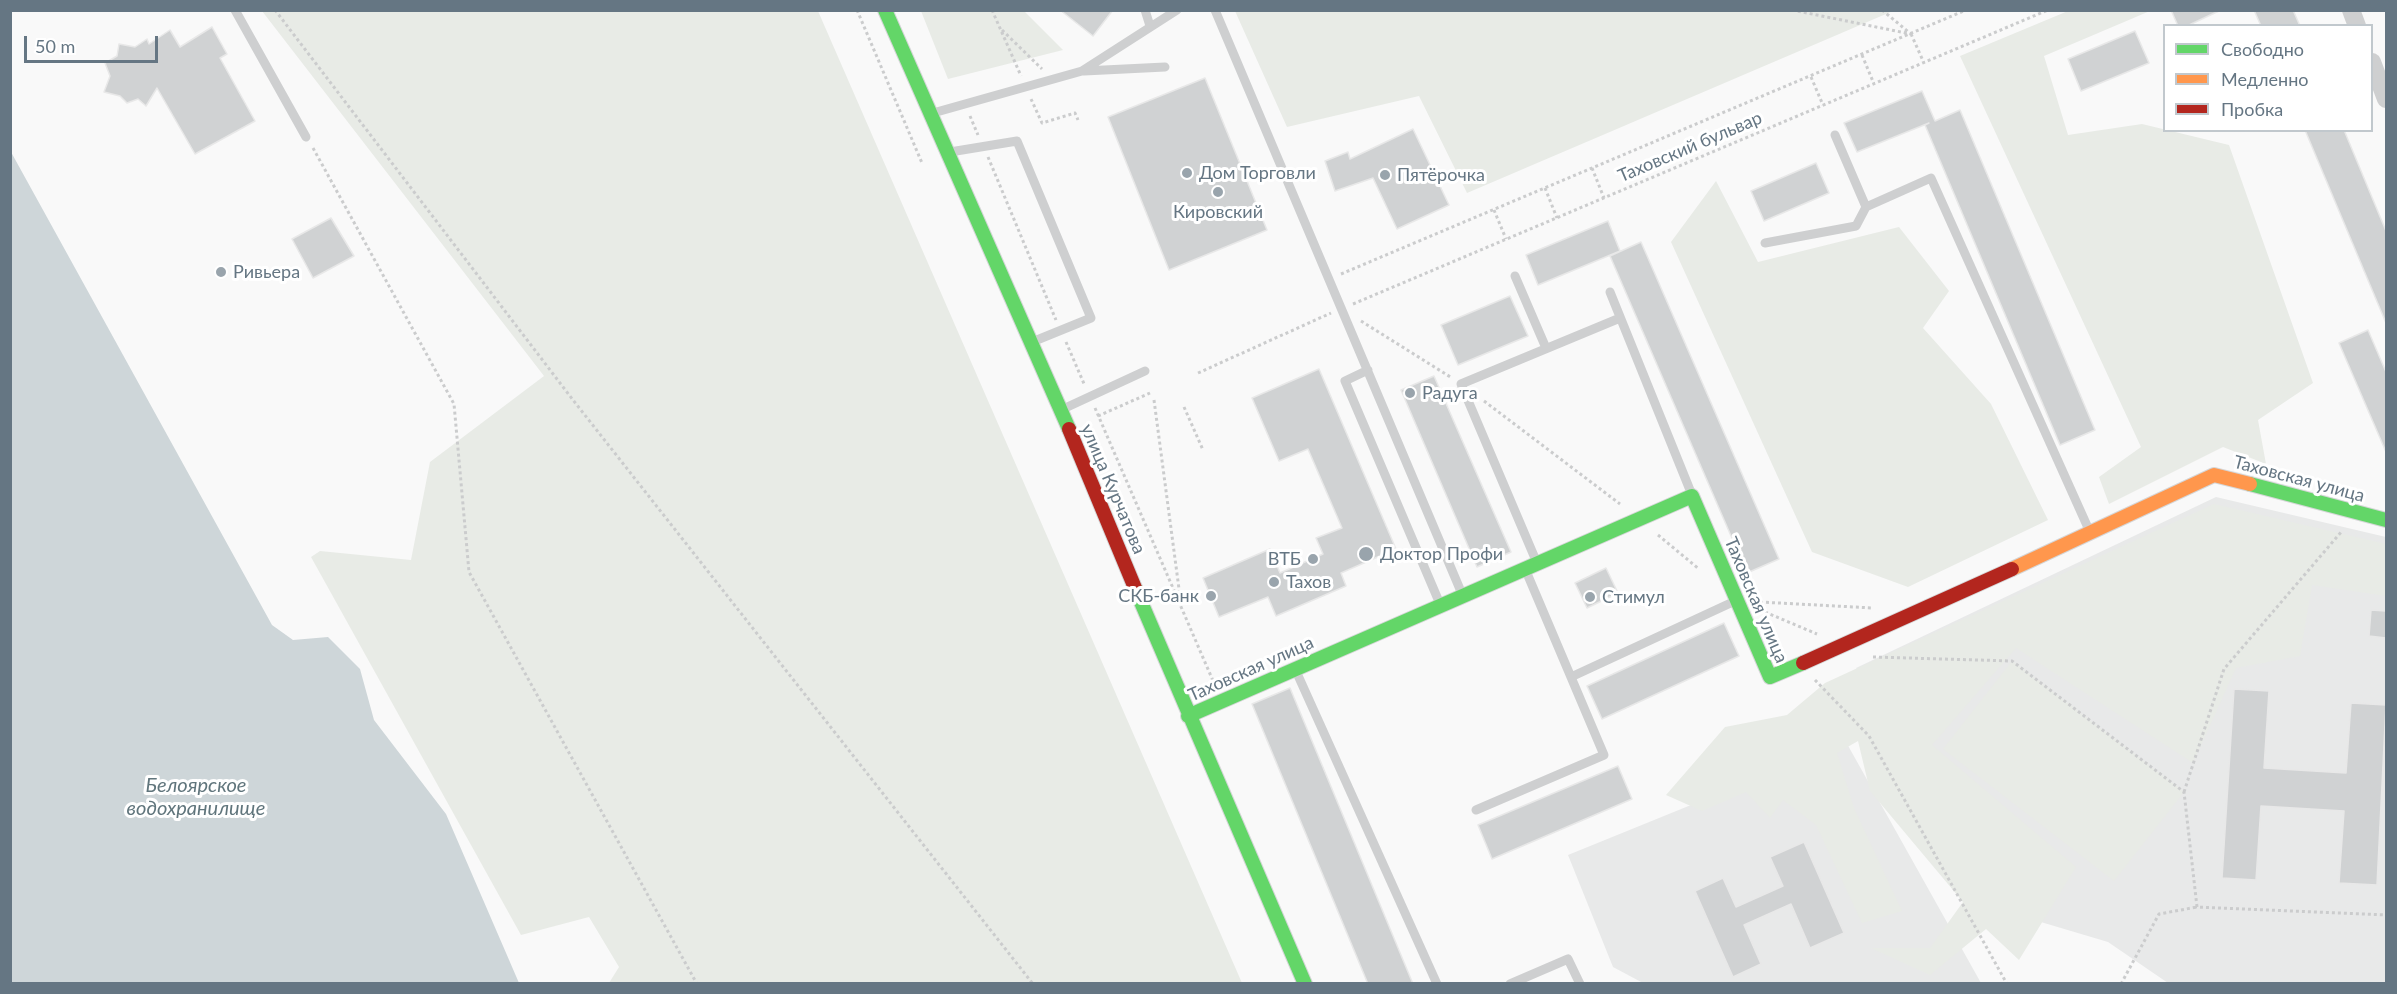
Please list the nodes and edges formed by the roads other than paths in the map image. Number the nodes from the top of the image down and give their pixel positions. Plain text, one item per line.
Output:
1 (235, 10) edge
2 (885, 10) edge
3 (1145, 10) edge
4 (1177, 10) edge
5 (1215, 10) edge
6 (1150, 26) junction
7 (2373, 65) edge
8 (1165, 67) dead end
9 (1082, 71) junction
10 (2386, 99) edge
11 (930, 114) junction
12 (1835, 135) dead end
13 (306, 137) road end
14 (947, 153) junction
15 (1866, 207) junction
16 (1765, 243) dead end
17 (1515, 276) dead end
18 (1610, 292) dead end
19 (1620, 318) junction
20 (1030, 343) junction
21 (1546, 348) junction
22 (1368, 370) junction
23 (1145, 371) dead end
24 (1060, 410) junction
25 (1692, 496) junction
26 (2386, 520) edge
27 (2090, 533) junction
28 (1531, 566) junction
29 (1463, 596) junction
30 (1737, 601) junction
31 (1441, 606) junction
32 (1296, 669) junction
33 (1571, 676) junction
34 (1188, 716) junction
35 (1476, 810) dead end
36 (1305, 984) edge
37 (1437, 984) edge
38 (1510, 984) edge
39 (1580, 984) edge

1 - 13 lane
2 - 11 street, улица Курчатова
3 - 6 lane
4 - 6 lane
5 - 22 lane
6 - 9 lane
7 - 10 street
8 - 9 lane
9 - 11 lane
11 - 14 street, улица Курчатова
12 - 15 lane
14 - 20 street, улица Курчатова
14 - 20 lane
15 - 16 lane
15 - 27 lane
17 - 21 lane
18 - 19 lane
19 - 21 lane
19 - 25 lane
20 - 24 street, улица Курчатова
21 - 28 lane
22 - 29 lane
22 - 31 lane
23 - 24 lane
24 - 34 street, улица Курчатова
25 - 28 street, Таховская улица
25 - 30 street, Таховская улица
26 - 27 street, Таховская улица
27 - 30 street, Таховская улица
28 - 29 street, Таховская улица
28 - 33 lane
29 - 31 street, Таховская улица
30 - 33 lane
31 - 32 street, Таховская улица
32 - 34 street, Таховская улица
32 - 37 lane
33 - 35 lane
34 - 36 street, улица Курчатова
38 - 39 lane

